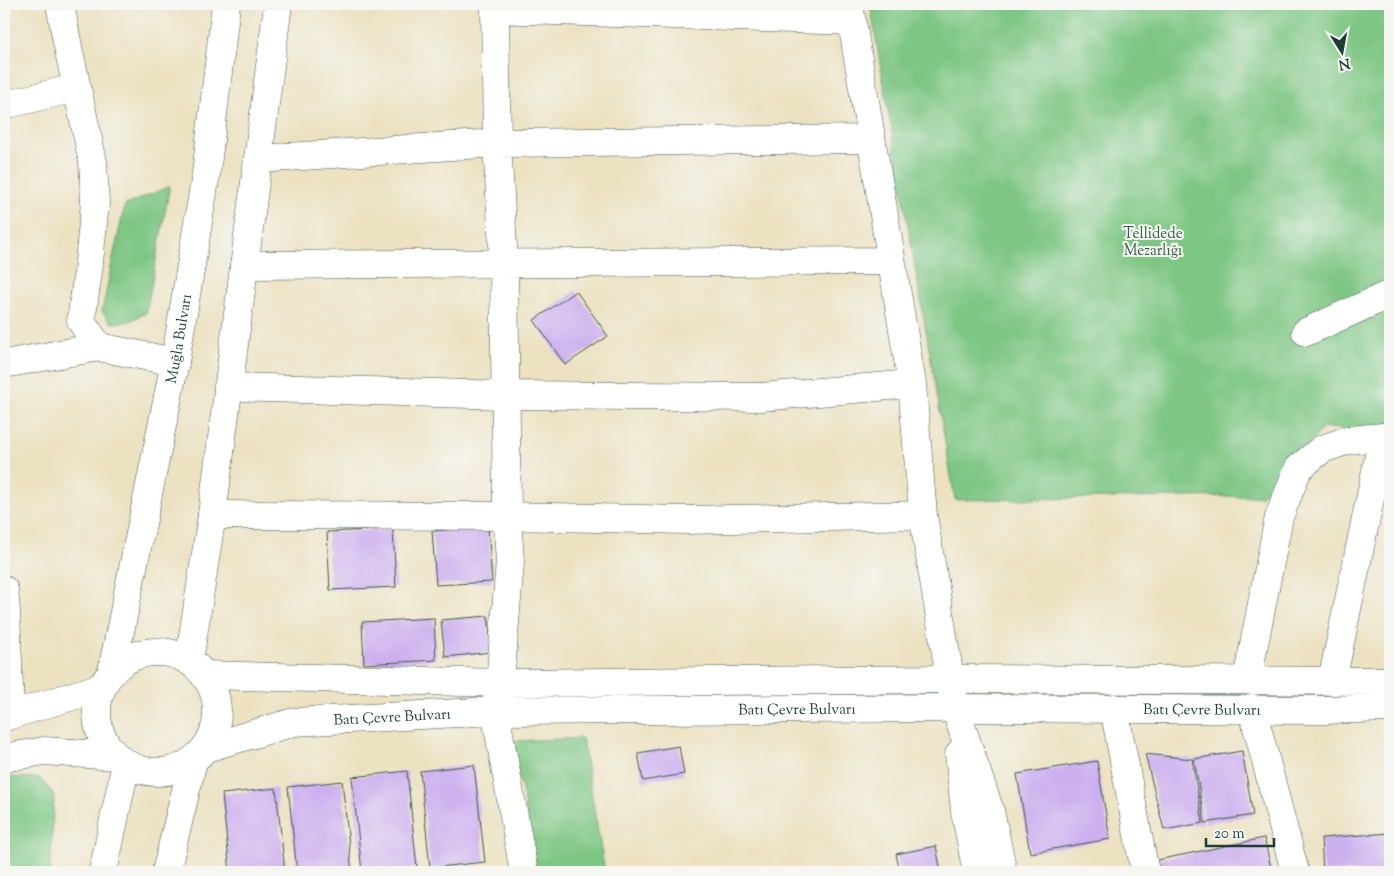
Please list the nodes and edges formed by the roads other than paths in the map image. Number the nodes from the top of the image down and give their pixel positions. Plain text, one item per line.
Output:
1 (60, 4) edge
2 (226, 4) edge
3 (278, 4) edge
4 (495, 7) edge
5 (850, 13) edge
6 (76, 88) junction
7 (4, 105) edge
8 (870, 139) junction
9 (497, 143) junction
10 (258, 159) junction
11 (891, 261) junction
12 (504, 264) junction
13 (244, 265) junction
14 (1390, 294) edge
15 (1306, 332) dead end
16 (99, 347) junction
17 (175, 362) junction
18 (4, 364) edge
19 (912, 384) junction
20 (228, 387) junction
21 (506, 395) junction
22 (1387, 438) edge
23 (212, 515) junction
24 (923, 515) junction
25 (507, 516) junction
26 (4, 590) edge
27 (197, 668) junction
28 (107, 679) junction
29 (951, 679) junction
30 (1247, 680) junction
31 (1332, 681) junction
32 (1390, 681) edge
33 (500, 682) junction
34 (955, 708) junction
35 (1114, 708) junction
36 (1252, 708) junction
37 (1390, 708) edge
38 (495, 711) junction
39 (7, 716) edge
40 (200, 754) junction
41 (4, 758) edge
42 (120, 760) junction
43 (103, 872) edge
44 (166, 872) edge
45 (524, 872) edge
46 (976, 872) edge
47 (1003, 872) edge
48 (1145, 872) edge
49 (1295, 872) edge

1 - 6 main road
2 - 17 main road, Muğla Bulvarı
3 - 10 main road
4 - 5 main road
4 - 9 main road
5 - 8 main road
6 - 7 main road
6 - 16 main road
8 - 9 main road
8 - 11 main road
9 - 10 main road
9 - 12 main road
10 - 13 main road
11 - 12 main road
11 - 19 main road
12 - 13 main road
12 - 21 main road
13 - 20 main road
14 - 15 main road
16 - 17 main road
16 - 18 main road
17 - 28 main road, Muğla Bulvarı
19 - 21 main road
19 - 24 main road
20 - 21 main road
20 - 23 main road
21 - 25 main road
22 - 30 main road
22 - 31 main road
23 - 25 main road
23 - 27 main road
24 - 25 main road
24 - 29 main road
25 - 33 main road
26 - 39 main road
27 - 28 main road
27 - 33 main road, Batı Çevre Bulvarı
27 - 40 main road
28 - 39 main road
28 - 42 main road
29 - 30 main road, Batı Çevre Bulvarı
29 - 33 main road, Batı Çevre Bulvarı
29 - 34 main road
30 - 31 main road, Batı Çevre Bulvarı
31 - 32 main road, Batı Çevre Bulvarı
33 - 38 main road
34 - 35 main road, Batı Çevre Bulvarı
34 - 38 main road, Batı Çevre Bulvarı
34 - 46 main road
34 - 47 main road
35 - 36 main road, Batı Çevre Bulvarı
35 - 48 main road
36 - 37 main road, Batı Çevre Bulvarı
36 - 49 main road
38 - 40 main road, Batı Çevre Bulvarı
38 - 45 main road
40 - 42 main road
40 - 44 main road
41 - 42 main road
42 - 43 main road

